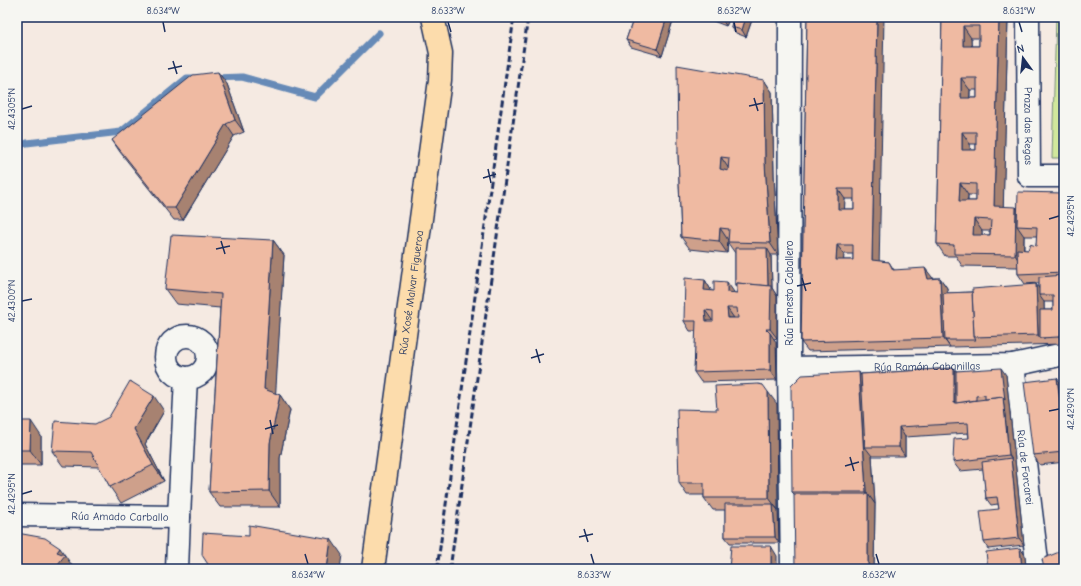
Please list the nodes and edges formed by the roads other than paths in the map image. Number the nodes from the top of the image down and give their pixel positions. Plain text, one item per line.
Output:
1 (433, 17) edge
2 (790, 17) edge
3 (1028, 17) edge
4 (1064, 176) edge
5 (1064, 354) edge
6 (1012, 364) junction
7 (789, 368) junction
8 (186, 378) dead end
9 (17, 515) edge
10 (179, 517) junction
11 (177, 569) edge
12 (373, 569) edge
13 (792, 569) edge
14 (1038, 569) edge

1 - 12 main road, Rúa Xosé Malvar Figueroa
2 - 7 street, Rúa Ernesto Caballero
3 - 4 street, Praza das Regas
5 - 6 street, Rúa Ramón Cabanillas
6 - 7 street, Rúa Ramón Cabanillas
6 - 14 street, Rúa de Forcarei
7 - 13 street, Rúa Ernesto Caballero
8 - 10 street, Rúa Amado Carballo
9 - 10 street, Rúa Amado Carballo
10 - 11 street

